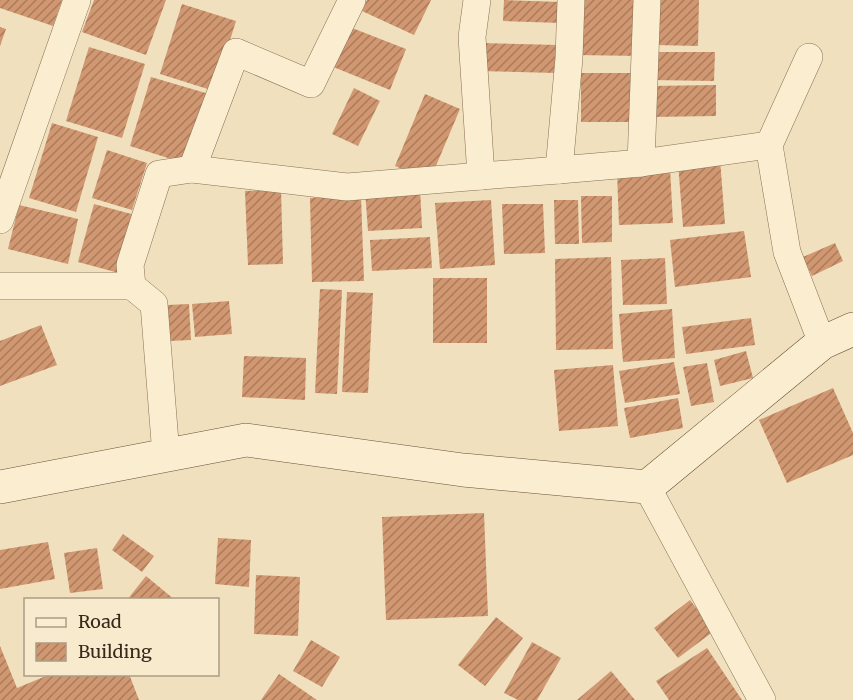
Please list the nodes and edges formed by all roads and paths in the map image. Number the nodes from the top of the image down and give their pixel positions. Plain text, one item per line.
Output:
1 (77, 0) edge
2 (352, 0) edge
3 (477, 0) edge
4 (571, 0) edge
5 (647, 0) edge
6 (809, 57) dead end
7 (769, 145) junction
8 (640, 163) junction
9 (192, 169) junction
10 (559, 170) junction
11 (480, 176) junction
12 (0, 220) edge
13 (0, 286) edge
14 (132, 286) junction
15 (853, 329) edge
16 (822, 343) junction
17 (166, 455) junction
18 (0, 487) edge
19 (647, 487) junction
20 (762, 700) edge

1 - 12 street
2 - 9 street
3 - 11 street
4 - 10 street
5 - 8 street
6 - 7 street
7 - 8 street
7 - 16 street
8 - 10 street
9 - 11 street
9 - 14 street
10 - 11 street
13 - 14 street
14 - 17 street
15 - 16 street
16 - 19 street
17 - 18 street
17 - 19 street
19 - 20 street

